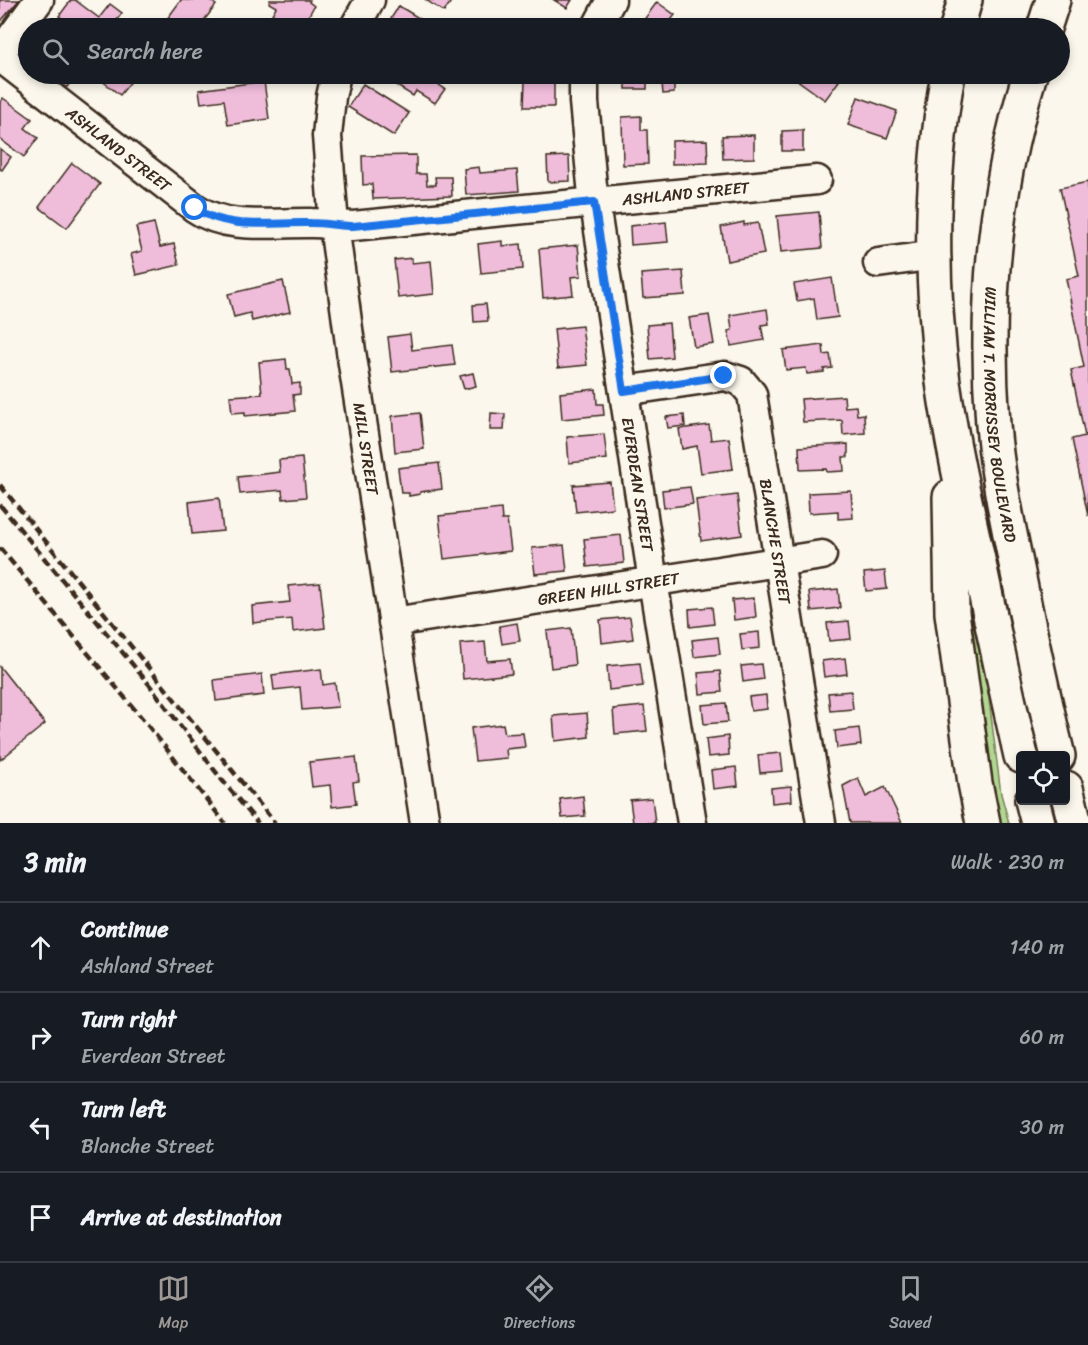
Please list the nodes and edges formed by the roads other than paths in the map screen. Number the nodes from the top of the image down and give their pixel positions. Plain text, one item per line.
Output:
1 (39, 0) edge
2 (370, 0) edge
3 (611, 0) edge
4 (965, 0) edge
5 (1053, 0) edge
6 (26, 18) edge
7 (360, 18) edge
8 (601, 18) edge
9 (960, 18) edge
10 (1047, 18) edge
11 (18, 30) edge
12 (0, 55) edge
13 (18, 69) edge
14 (38, 84) edge
15 (334, 84) edge
16 (584, 84) edge
17 (947, 84) edge
18 (1027, 84) edge
19 (817, 180) dead end
20 (594, 202) junction
21 (334, 225) junction
22 (935, 255) junction
23 (878, 263) dead end
24 (624, 391) junction
25 (949, 417) junction
26 (822, 555) dead end
27 (779, 562) junction
28 (653, 581) junction
29 (393, 622) junction
30 (1020, 751) edge
31 (1057, 751) edge
32 (1033, 805) edge
33 (425, 823) edge
34 (692, 823) edge
35 (821, 823) edge
36 (983, 823) edge
37 (1038, 823) edge

1 - 6 street
2 - 7 street
3 - 8 street
4 - 9 main road
5 - 10 main road
11 - 12 street
12 - 13 street, ASHLAND STREET
14 - 21 street, ASHLAND STREET
15 - 21 street, MILL STREET
16 - 20 street, EVERDEAN STREET
17 - 22 main road
18 - 31 main road, WILLIAM T. MORRISSEY BOULEVARD
19 - 20 street, ASHLAND STREET
20 - 21 street, ASHLAND STREET
20 - 24 street, EVERDEAN STREET
21 - 29 street, MILL STREET
22 - 23 street
22 - 25 main road
24 - 27 street, BLANCHE STREET
24 - 28 street, EVERDEAN STREET
25 - 30 main road
25 - 36 main road
26 - 27 street, GREEN HILL STREET
27 - 28 street, GREEN HILL STREET
27 - 35 street, BLANCHE STREET
28 - 29 street, GREEN HILL STREET
28 - 34 street, EVERDEAN STREET
29 - 33 street, MILL STREET
32 - 37 main road

